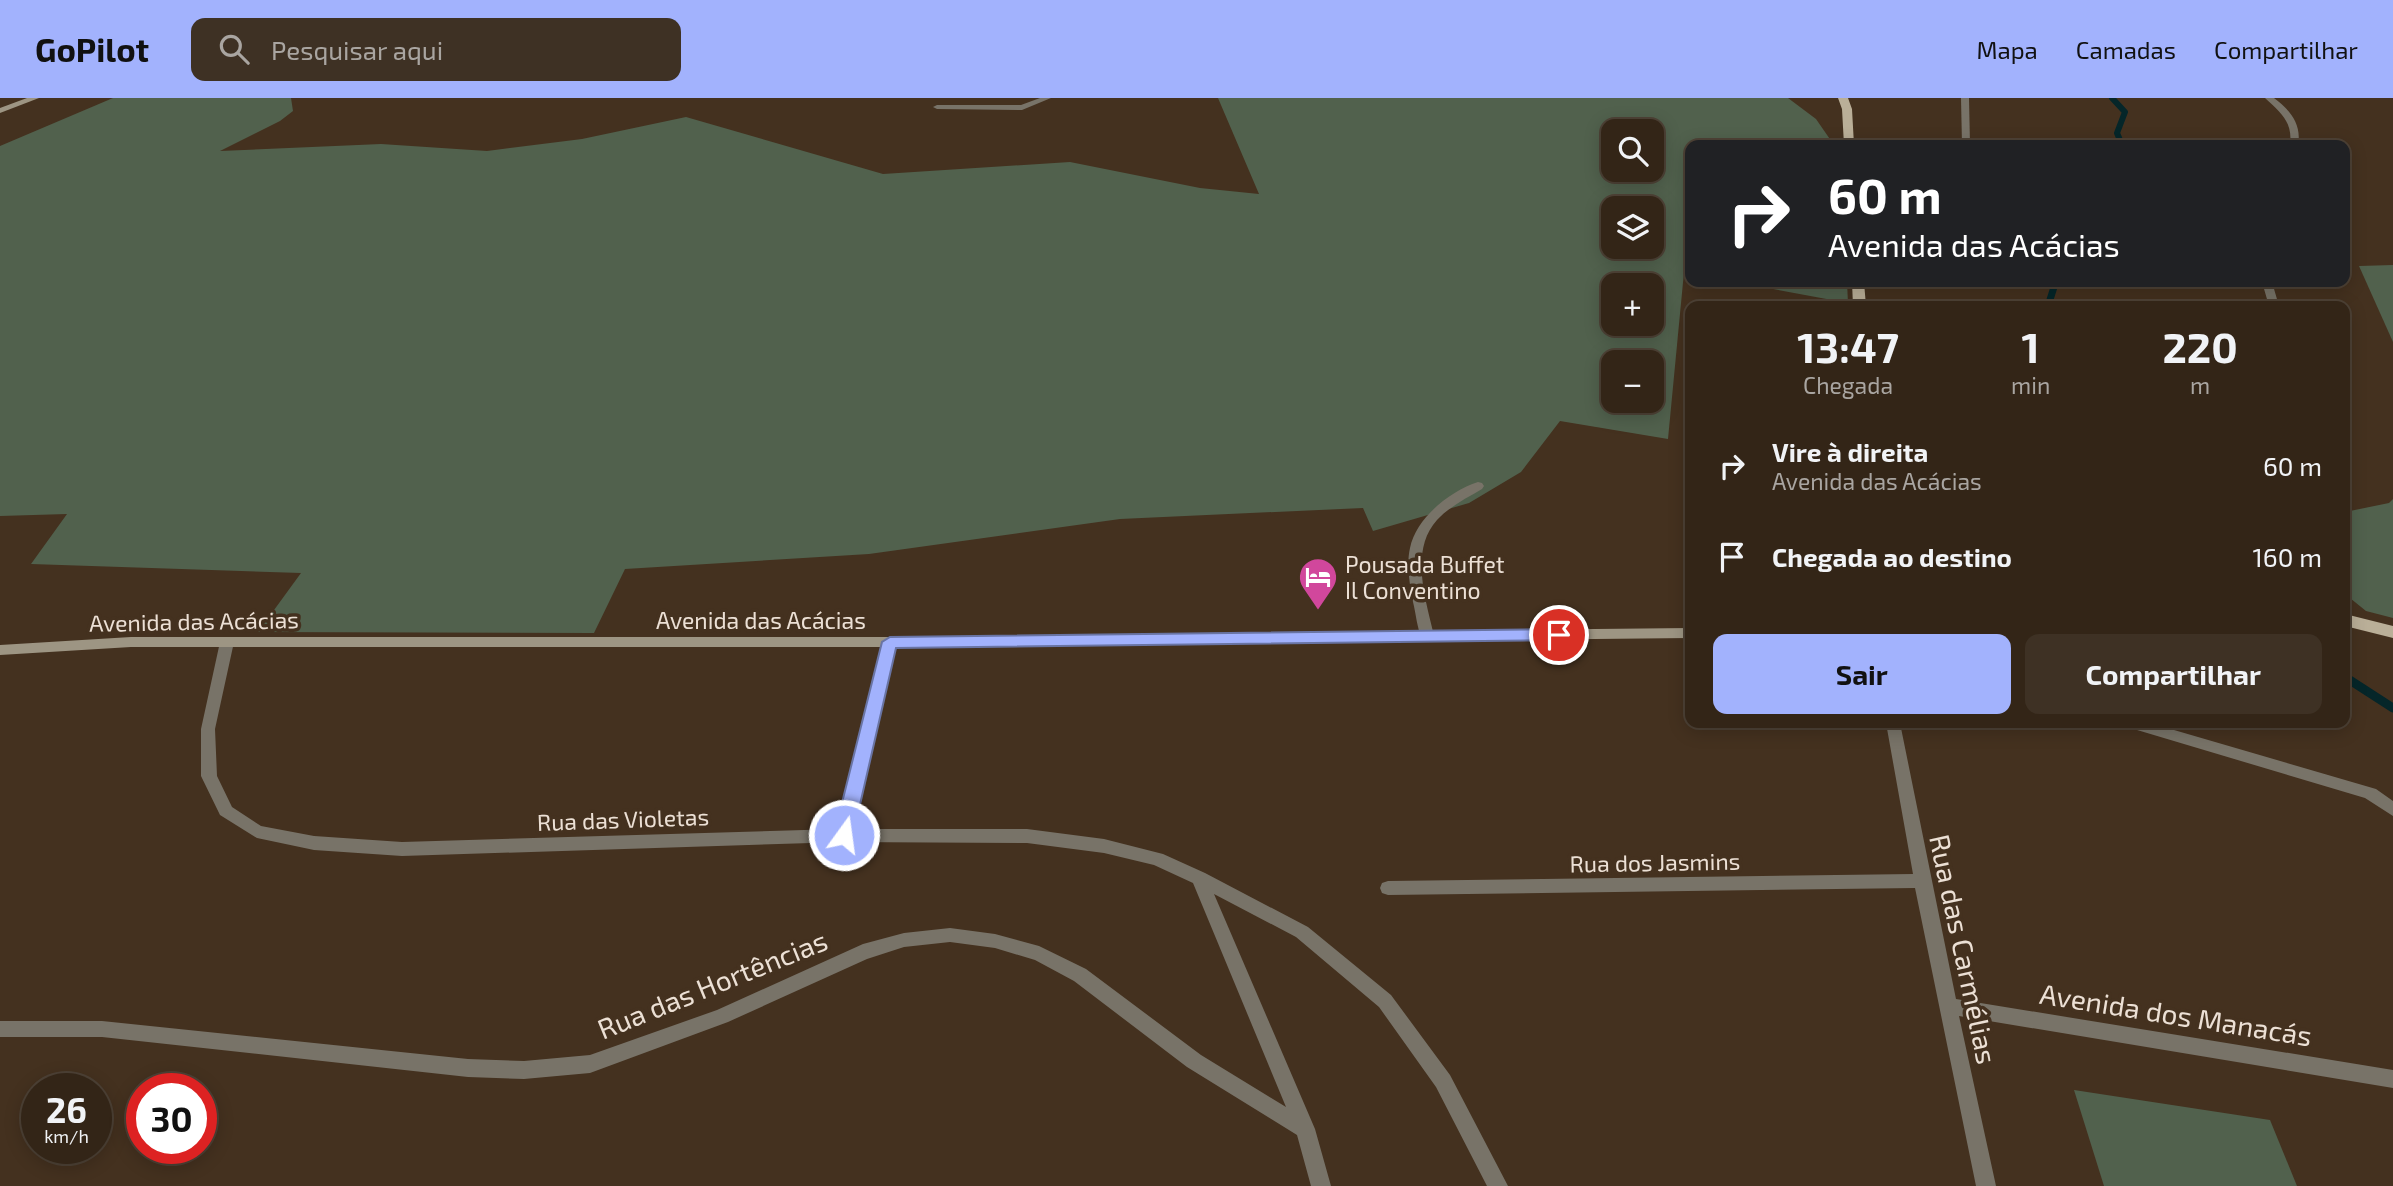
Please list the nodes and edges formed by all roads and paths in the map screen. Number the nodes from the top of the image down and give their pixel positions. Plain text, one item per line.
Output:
1 (35, 98) edge
2 (1047, 98) edge
3 (1843, 98) edge
4 (1965, 98) edge
5 (2269, 98) edge
6 (937, 107) dead end
7 (0, 111) edge
8 (1849, 140) edge
9 (1966, 140) edge
10 (2296, 140) edge
11 (1478, 486) dead end
12 (2350, 621) edge
13 (2393, 632) edge
14 (1685, 633) edge
15 (1427, 636) junction
16 (227, 642) junction
17 (890, 642) junction
18 (0, 650) edge
19 (1894, 728) edge
20 (2149, 728) edge
21 (2393, 810) edge
22 (844, 835) junction
23 (1199, 878) junction
24 (1922, 881) junction
25 (1388, 888) dead end
26 (1950, 1006) junction
27 (0, 1029) edge
28 (2393, 1079) edge
29 (1305, 1129) junction
30 (1321, 1186) edge
31 (1499, 1186) edge
32 (1986, 1186) edge

1 - 7 street
2 - 6 street
3 - 8 main road
4 - 9 street
5 - 10 street
11 - 15 street
12 - 13 main road
14 - 15 street, Avenida das Acácias
15 - 17 street, Avenida das Acácias
16 - 17 street, Avenida das Acácias
16 - 18 street, Avenida das Acácias
16 - 22 street, Rua das Violetas
17 - 22 street
19 - 24 street, Rua das Carmélias
20 - 21 street
22 - 23 street, Rua das Violetas
23 - 29 street
23 - 31 street, Rua das Violetas
24 - 25 street, Rua dos Jasmins
24 - 26 street, Rua das Carmélias
26 - 28 street, Avenida dos Manacás
26 - 32 street, Rua das Carmélias
27 - 29 street, Rua das Hortências
29 - 30 street

